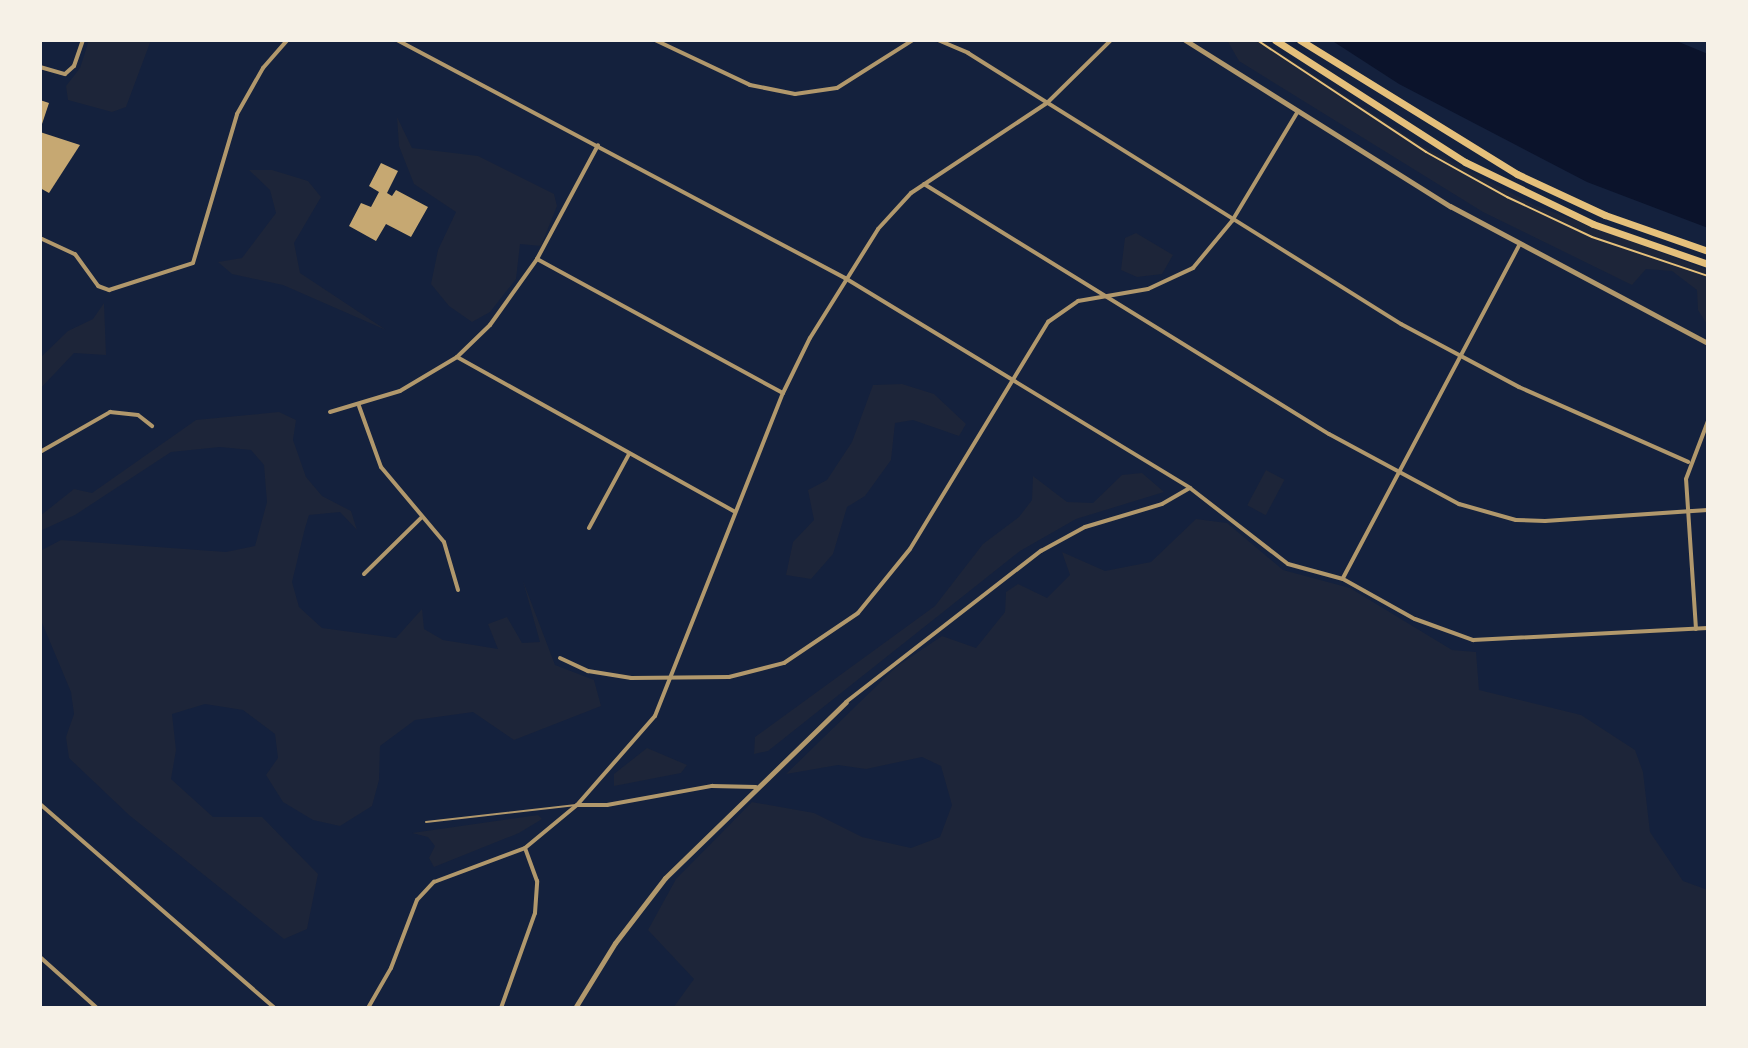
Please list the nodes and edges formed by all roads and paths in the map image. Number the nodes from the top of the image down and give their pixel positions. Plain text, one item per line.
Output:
1 (83, 40) edge
2 (287, 40) edge
3 (397, 40) edge
4 (655, 40) edge
5 (913, 40) edge
6 (938, 40) edge
7 (1111, 40) edge
8 (1185, 40) edge
9 (1275, 40) edge
10 (1300, 40) edge
11 (40, 67) edge
12 (1047, 103) junction
13 (1298, 111) junction
14 (598, 145) junction
15 (924, 184) junction
16 (1232, 221) junction
17 (40, 238) edge
18 (1520, 244) junction
19 (1708, 251) edge
20 (537, 259) junction
21 (1708, 264) edge
22 (845, 278) junction
23 (1104, 295) junction
24 (1708, 343) edge
25 (457, 357) junction
26 (1460, 357) junction
27 (1010, 379) junction
28 (783, 393) junction
29 (359, 406) junction
30 (330, 412) dead end
31 (1708, 421) edge
32 (152, 426) dead end
33 (40, 452) edge
34 (629, 454) junction
35 (1688, 462) junction
36 (1399, 471) junction
37 (1190, 488) junction
38 (1708, 510) edge
39 (734, 511) junction
40 (1687, 511) junction
41 (421, 518) junction
42 (589, 528) dead end
43 (364, 574) dead end
44 (1343, 579) junction
45 (458, 590) dead end
46 (1708, 628) edge
47 (1696, 629) junction
48 (560, 658) dead end
49 (669, 681) junction
50 (846, 702) joint
51 (756, 787) junction
52 (40, 804) edge
53 (577, 805) junction
54 (426, 822) dead end
55 (525, 848) junction
56 (40, 957) edge
57 (97, 1008) edge
58 (275, 1008) edge
59 (368, 1008) edge
60 (501, 1008) edge
61 (575, 1008) edge

1 - 11 street
2 - 17 street
3 - 14 street
4 - 5 street
6 - 12 street
7 - 12 street
8 - 13 street
9 - 21 main road
10 - 19 main road
12 - 15 street
12 - 16 street
13 - 16 street
13 - 18 street
14 - 20 street
14 - 22 street
15 - 22 street
15 - 23 street
16 - 23 street
16 - 26 street
18 - 24 street
18 - 26 street
20 - 25 street
20 - 28 street
22 - 27 street
22 - 28 street
23 - 27 street
23 - 36 street
25 - 29 street
25 - 34 street
26 - 35 street
26 - 36 street
27 - 37 street
27 - 49 street
28 - 39 street
29 - 30 street
29 - 41 street
31 - 35 street
32 - 33 street
34 - 39 street
34 - 42 street
35 - 40 street
36 - 40 street
36 - 44 street
37 - 44 street
37 - 50 street
38 - 40 street
39 - 49 street
40 - 47 street
41 - 43 street
41 - 45 street
44 - 47 street
46 - 47 street
48 - 49 street
49 - 53 street
50 - 51 street
51 - 53 street
51 - 61 street
52 - 58 street
53 - 54 lane
53 - 55 street
55 - 59 street
55 - 60 street
56 - 57 street

